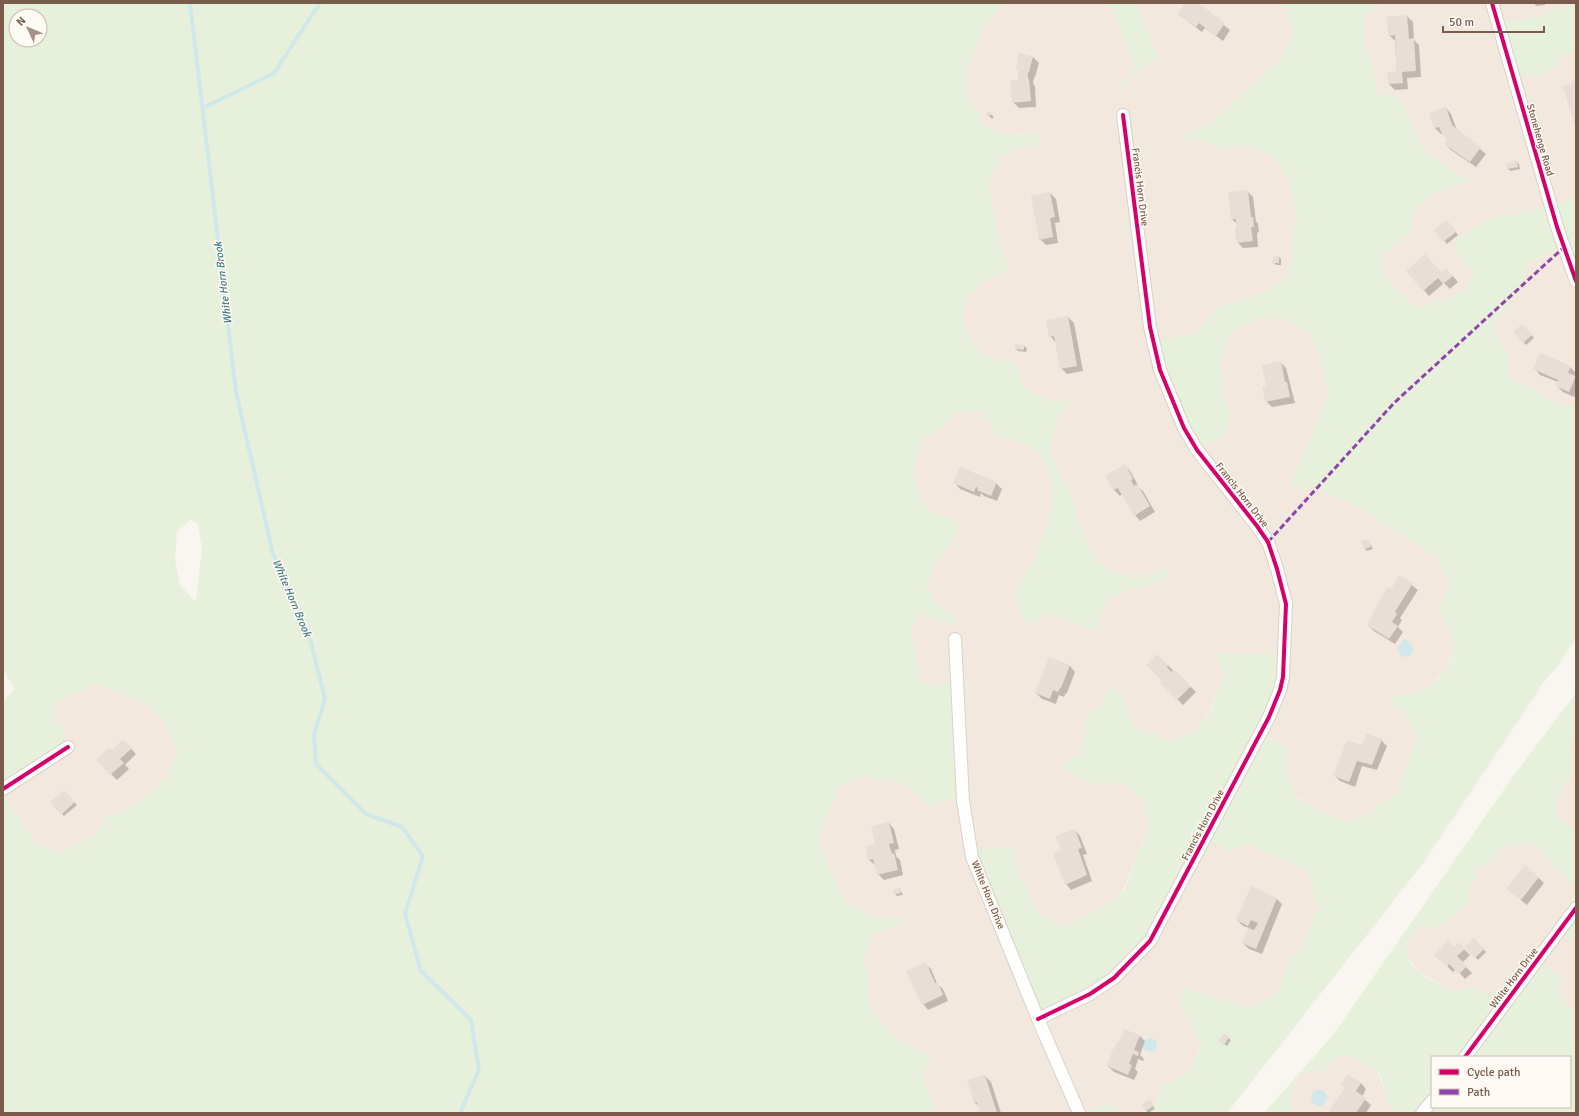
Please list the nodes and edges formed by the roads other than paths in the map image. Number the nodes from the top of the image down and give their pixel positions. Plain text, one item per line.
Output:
1 (1492, 3) edge
2 (1123, 114) dead end
3 (1576, 281) edge
4 (955, 638) dead end
5 (68, 747) dead end
6 (3, 789) edge
7 (1576, 908) edge
8 (1038, 1019) junction
9 (1466, 1056) edge
10 (1431, 1102) edge
11 (1079, 1113) edge
12 (1422, 1113) edge

1 - 3 street, Stonehenge Road
2 - 8 street, Francis Horn Drive
4 - 8 street, White Horn Drive
5 - 6 street
7 - 9 street, White Horn Drive
8 - 11 street, White Horn Drive
10 - 12 street

